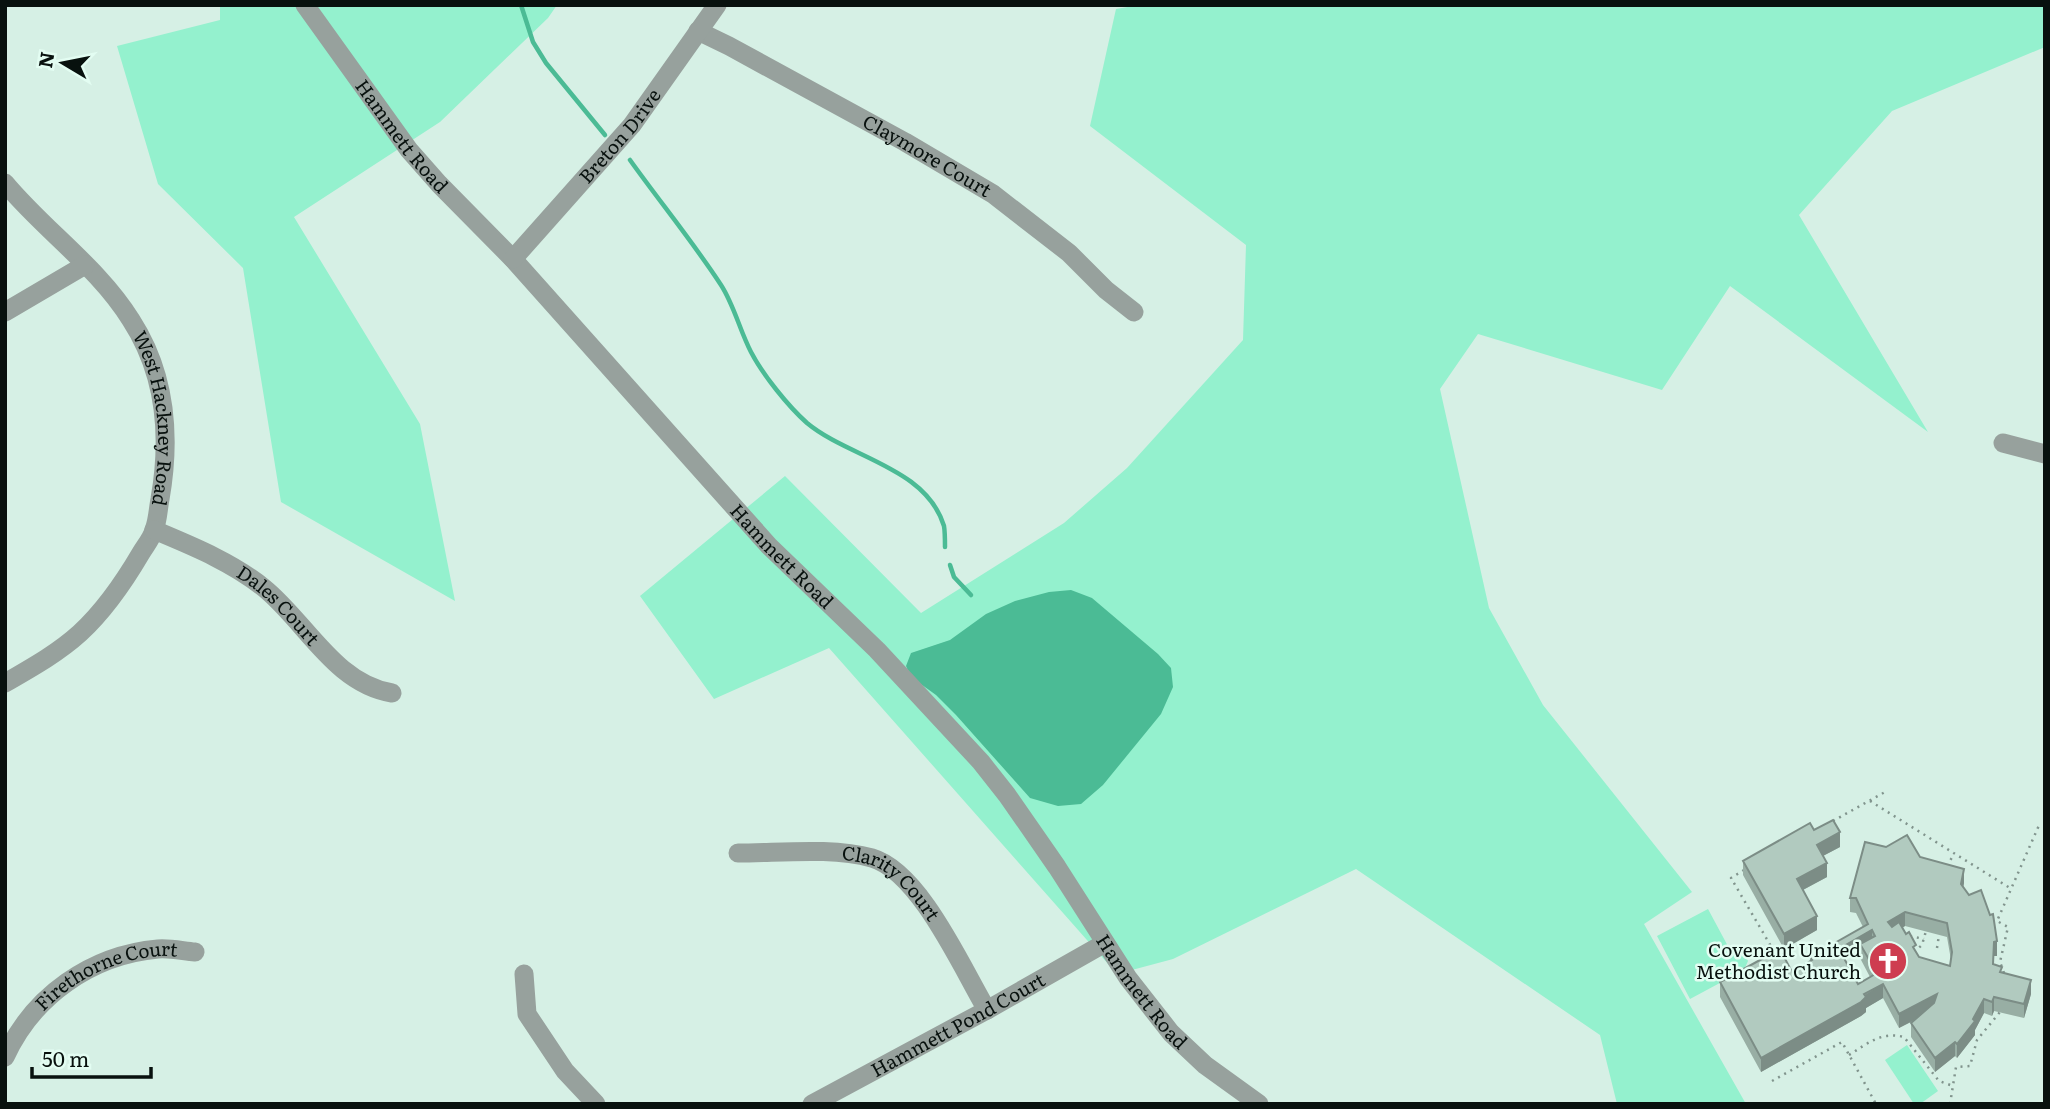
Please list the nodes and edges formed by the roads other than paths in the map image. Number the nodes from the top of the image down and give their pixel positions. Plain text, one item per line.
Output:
1 (305, 5) edge
2 (717, 5) edge
3 (698, 31) junction
4 (5, 183) edge
5 (513, 259) junction
6 (85, 265) junction
7 (5, 312) edge
8 (1134, 312) dead end
9 (2003, 443) dead end
10 (2045, 454) edge
11 (155, 530) junction
12 (5, 683) edge
13 (391, 693) dead end
14 (737, 853) dead end
15 (1105, 943) junction
16 (195, 953) dead end
17 (524, 974) dead end
18 (987, 1010) junction
19 (5, 1057) edge
20 (596, 1104) edge
21 (812, 1104) edge
22 (1259, 1104) edge

1 - 5 street, Hammett Road
2 - 3 street, Breton Drive
3 - 5 street, Breton Drive
3 - 8 street, Claymore Court
4 - 6 street, West Hackney Road
5 - 15 street, Hammett Road
6 - 7 street
6 - 11 street, West Hackney Road
9 - 10 street
11 - 12 street, West Hackney Road
11 - 13 street, Dales Court
14 - 18 street, Clarity Court
15 - 18 street, Hammett Pond Court
15 - 22 street, Hammett Road
16 - 19 street, Firethorne Court
17 - 20 street
18 - 21 street, Hammett Pond Court

